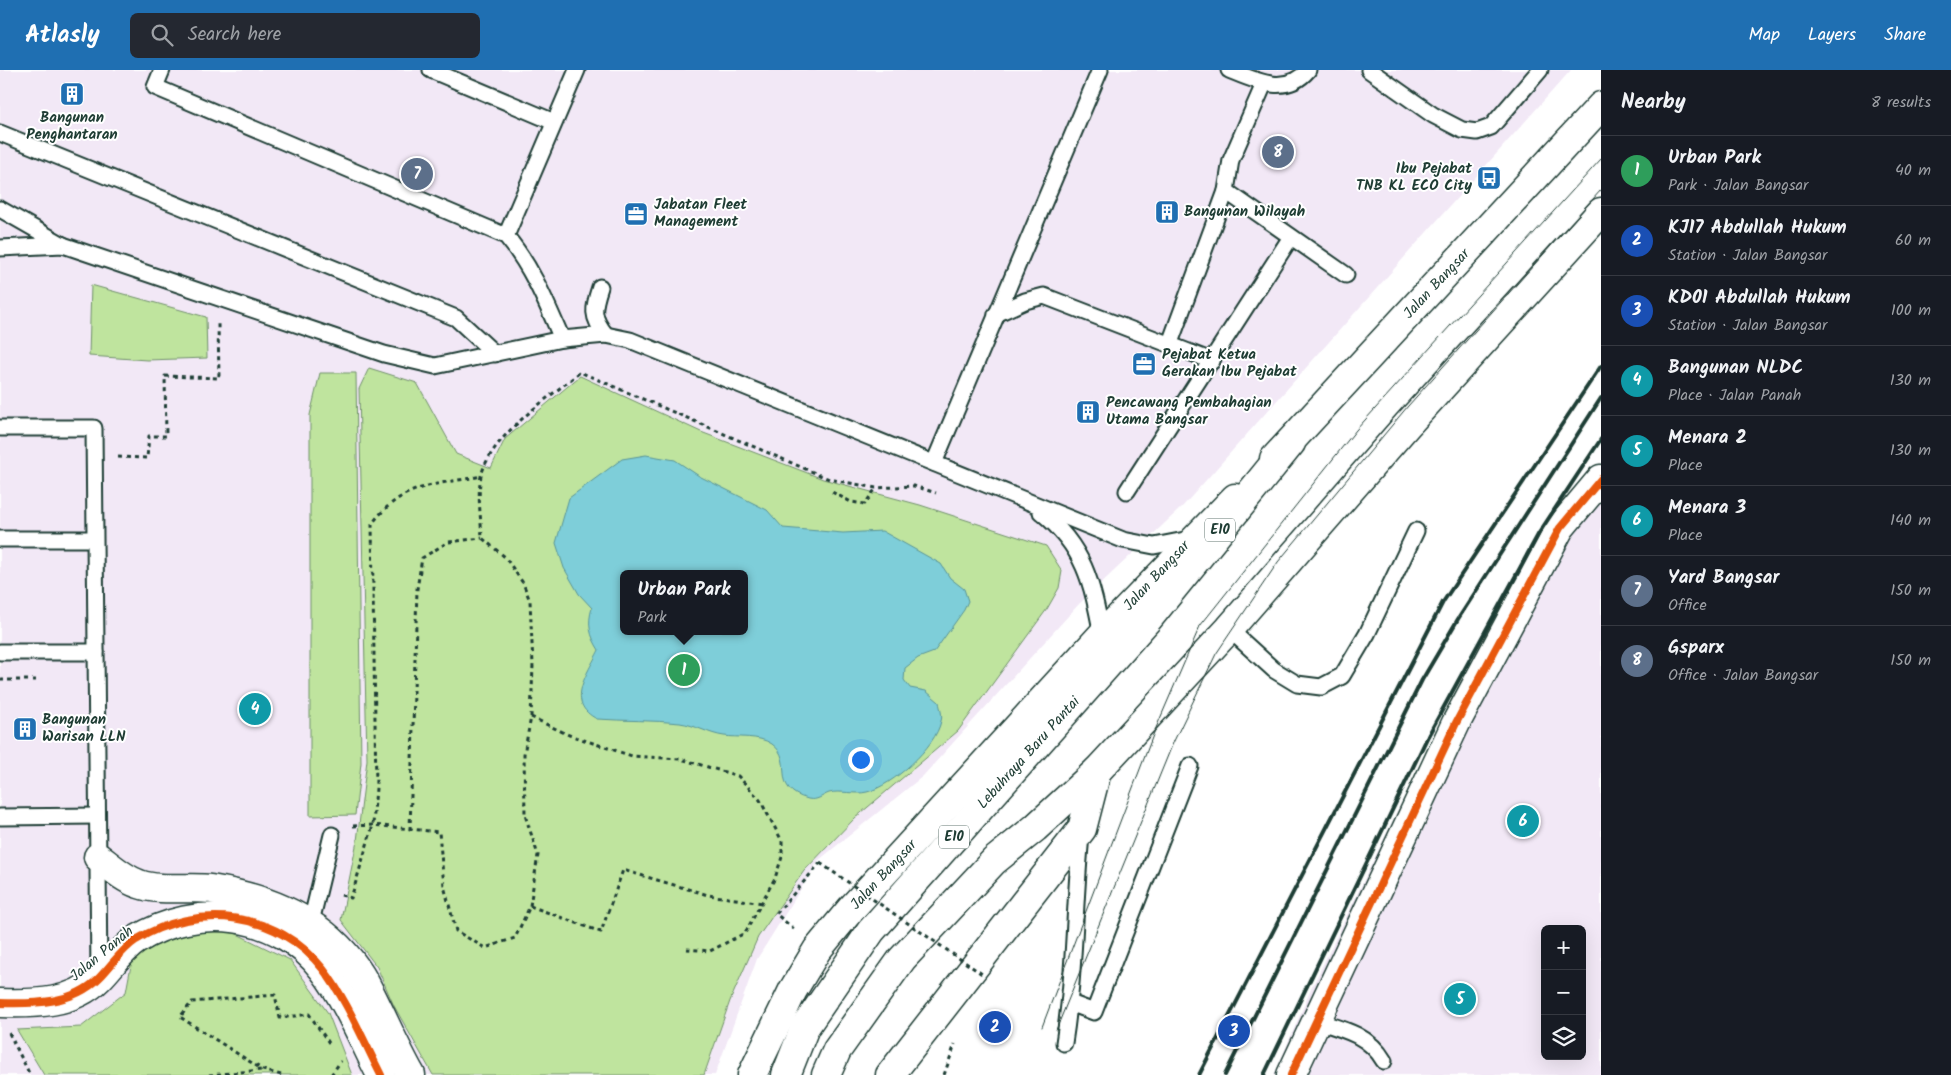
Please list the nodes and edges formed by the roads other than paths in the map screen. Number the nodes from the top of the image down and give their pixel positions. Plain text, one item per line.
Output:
1 (162, 70) edge
2 (431, 70) edge
3 (577, 70) edge
4 (1100, 70) edge
5 (1229, 70) edge
6 (1308, 70) edge
7 (1369, 70) edge
8 (1540, 70) edge
9 (1264, 84) junction
10 (1601, 106) edge
11 (554, 122) junction
12 (0, 133) edge
13 (1226, 191) junction
14 (0, 209) edge
15 (1601, 212) edge
16 (506, 236) junction
17 (1291, 237) junction
18 (63, 246) junction
19 (0, 248) edge
20 (1346, 275) dead end
21 (600, 287) dead end
22 (996, 314) junction
23 (606, 335) junction
24 (562, 339) junction
25 (1170, 343) junction
26 (495, 354) junction
27 (1212, 360) junction
28 (0, 428) edge
29 (1291, 442) junction
30 (934, 463) junction
31 (1601, 479) edge
32 (1127, 491) dead end
33 (1029, 501) junction
34 (1416, 531) dead end
35 (1194, 538) junction
36 (0, 539) edge
37 (94, 539) junction
38 (1229, 629) junction
39 (1102, 635) junction
40 (0, 652) edge
41 (96, 652) junction
42 (1190, 766) dead end
43 (1097, 770) junction
44 (97, 816) junction
45 (0, 817) edge
46 (1082, 829) junction
47 (332, 835) dead end
48 (98, 857) junction
49 (311, 922) junction
50 (99, 978) junction
51 (365, 983) junction
52 (342, 998) junction
53 (3, 1003) edge
54 (1070, 1003) junction
55 (1316, 1021) junction
56 (1064, 1043) dead end
57 (1384, 1061) dead end
58 (381, 1075) edge
59 (411, 1075) edge
60 (752, 1075) edge
61 (786, 1075) edge
62 (826, 1075) edge
63 (890, 1075) edge
64 (1291, 1075) edge

1 - 16 lane
2 - 11 lane
3 - 11 lane
4 - 22 lane
5 - 9 lane
6 - 9 lane
7 - 8 lane
9 - 13 lane
10 - 29 main road, Jalan Bangsar
11 - 16 lane
12 - 26 lane
13 - 17 lane
13 - 25 lane
14 - 18 lane
15 - 38 main road
16 - 24 lane
17 - 20 lane
17 - 27 lane
18 - 19 lane
18 - 26 lane
21 - 23 lane
22 - 25 lane
22 - 30 lane
23 - 24 lane
23 - 30 lane
24 - 26 lane
25 - 27 lane
27 - 32 lane
28 - 37 lane
29 - 35 main road, Jalan Bangsar
29 - 61 main road, Lebuhraya Baru Pantai / E10
30 - 33 lane
31 - 55 main road
33 - 35 lane
33 - 39 lane
34 - 38 lane
35 - 39 main road, Jalan Bangsar
36 - 37 lane
37 - 41 lane
38 - 43 main road
39 - 60 main road, Jalan Bangsar
40 - 41 lane
41 - 44 lane
42 - 54 lane
43 - 46 main road
43 - 62 main road
44 - 45 lane
44 - 48 lane
46 - 54 lane
46 - 63 main road
47 - 49 lane
48 - 49 main road
48 - 50 lane
49 - 51 main road
50 - 52 main road, Jalan Panah
50 - 53 main road, Jalan Panah
51 - 52 main road
51 - 59 main road
52 - 58 main road, Jalan Panah
54 - 56 lane
55 - 57 lane
55 - 64 main road

